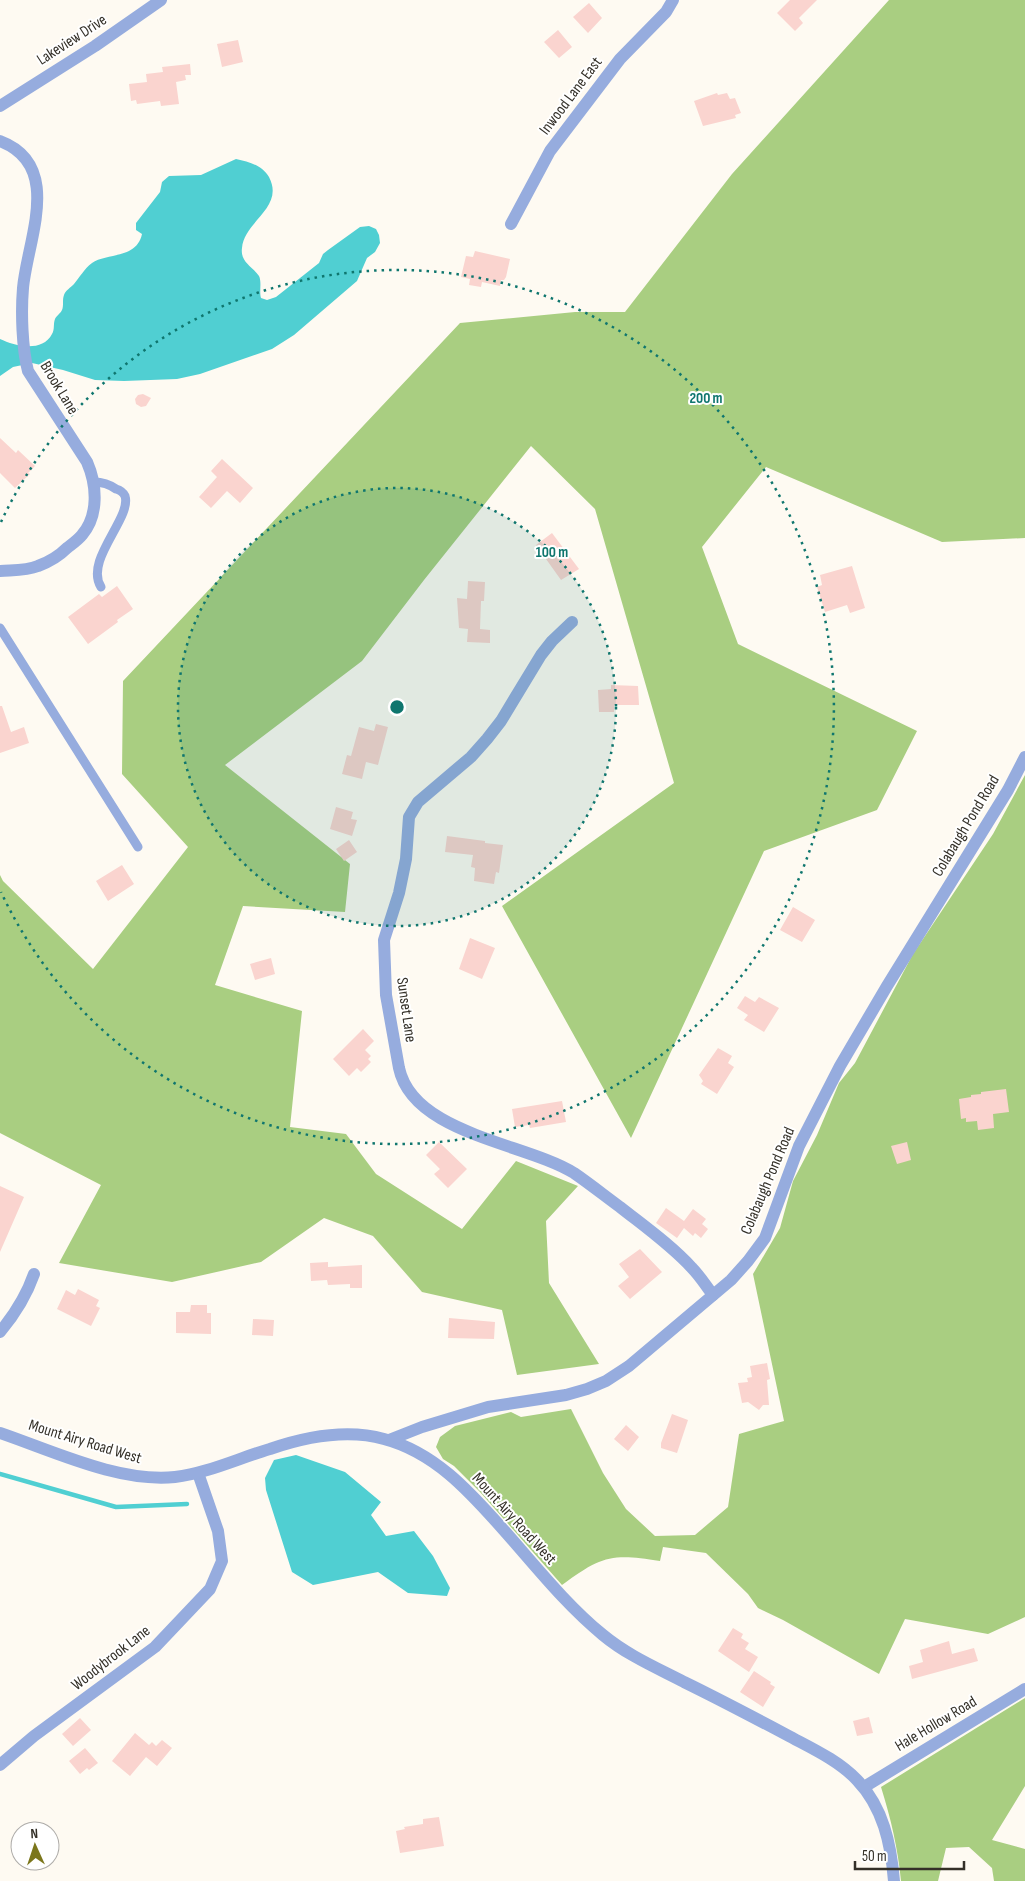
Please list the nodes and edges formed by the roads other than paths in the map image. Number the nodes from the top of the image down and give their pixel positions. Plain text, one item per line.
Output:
1 (160, 0) edge
2 (673, 0) edge
3 (0, 106) edge
4 (0, 141) edge
5 (511, 224) dead end
6 (94, 482) junction
7 (0, 571) edge
8 (101, 587) dead end
9 (572, 622) dead end
10 (0, 628) edge
11 (1025, 757) edge
12 (138, 847) dead end
13 (34, 1274) dead end
14 (713, 1295) junction
15 (0, 1332) edge
16 (0, 1433) edge
17 (388, 1440) junction
18 (198, 1473) junction
19 (1025, 1689) edge
20 (0, 1765) edge
21 (864, 1787) junction
22 (894, 1881) edge

1 - 3 street, Lakeview Drive
2 - 5 street, Inwood Lane East
4 - 6 street, Brook Lane
6 - 7 street, Brook Lane
6 - 8 lane
9 - 14 street, Sunset Lane
10 - 12 lane
11 - 14 street, Colabaugh Pond Road
13 - 15 street
14 - 17 street, Colabaugh Pond Road
16 - 18 street, Mount Airy Road West
17 - 18 street, Mount Airy Road West
17 - 21 street, Mount Airy Road West
18 - 20 street, Woodybrook Lane
19 - 21 street, Hale Hollow Road
21 - 22 street, Mount Airy Road West

